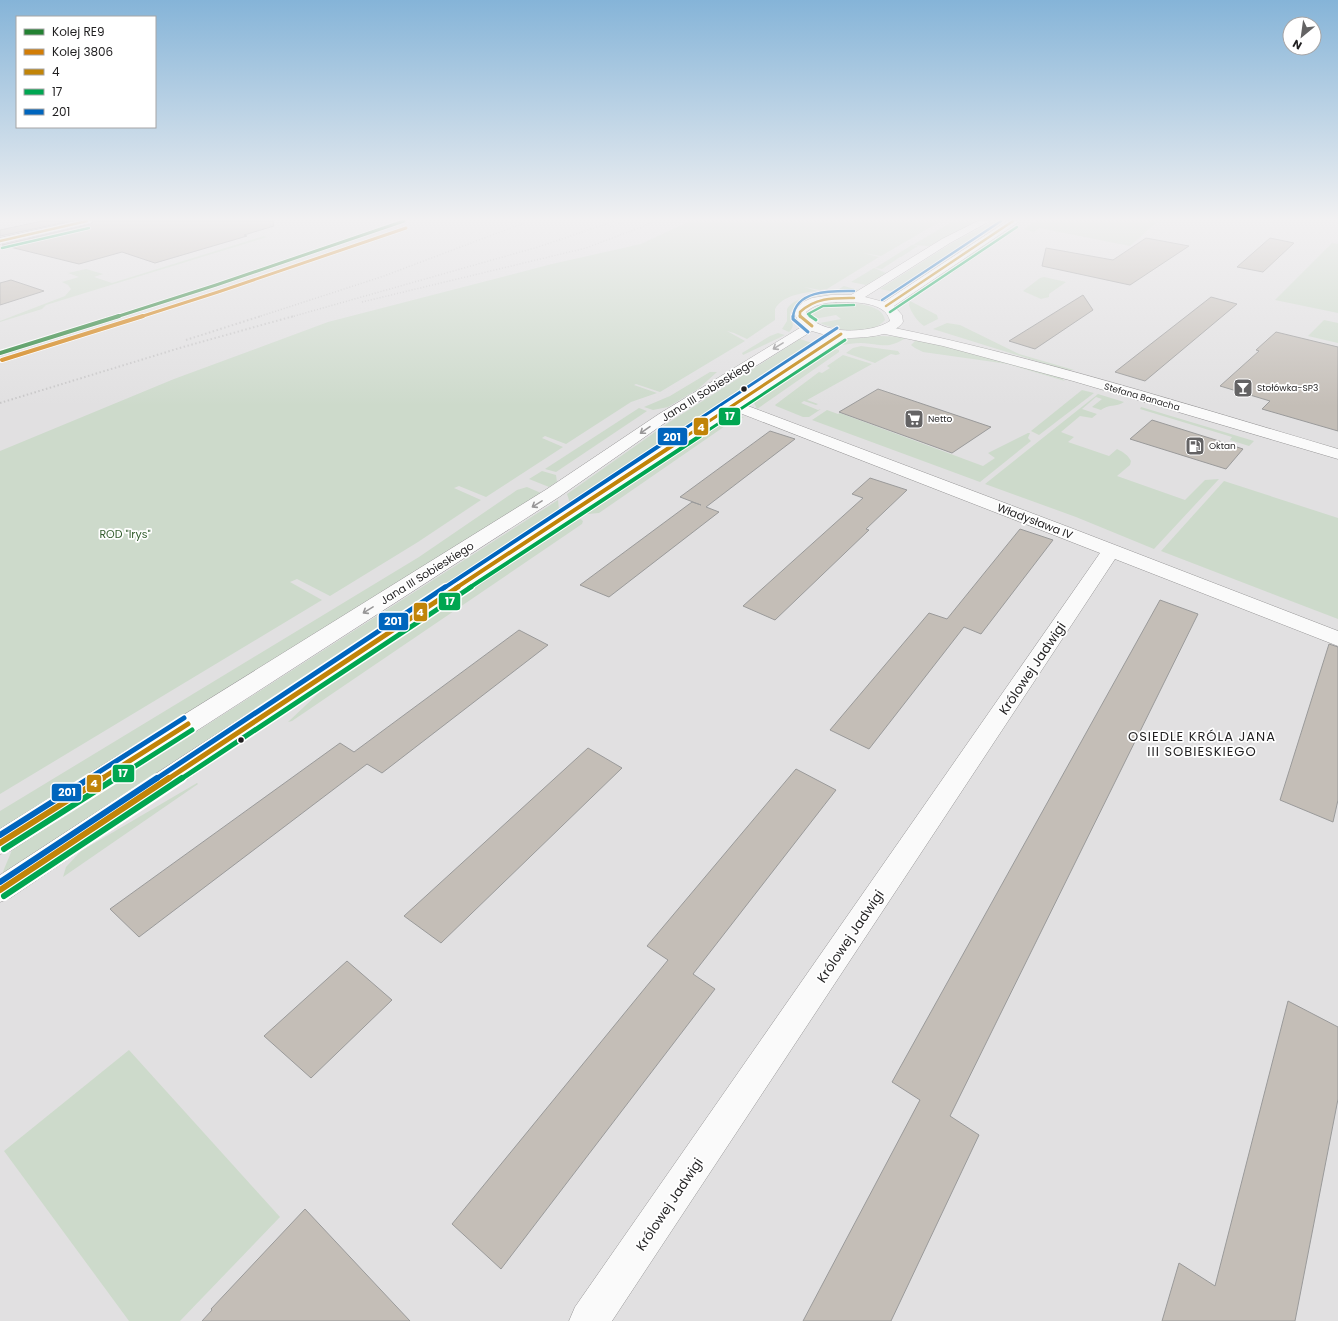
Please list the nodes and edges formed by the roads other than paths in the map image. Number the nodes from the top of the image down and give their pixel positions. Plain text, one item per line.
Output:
1 (879, 283) edge
2 (921, 283) edge
3 (854, 298) junction
4 (886, 306) junction
5 (897, 322) junction
6 (812, 326) junction
7 (885, 330) junction
8 (841, 334) junction
9 (945, 342) junction
10 (732, 405) junction
11 (1338, 454) edge
12 (1111, 551) junction
13 (1338, 639) edge
14 (0, 843) edge
15 (0, 890) edge
16 (590, 1321) edge

1 - 3 street
2 - 4 street
3 - 4 street
3 - 6 street
4 - 5 street
5 - 7 street
5 - 9 street, Stefana Banacha
6 - 8 street
6 -> 14 street, Jana III Sobieskiego
7 - 8 street
7 - 9 street, Stefana Banacha
8 - 10 street
9 - 11 street, Stefana Banacha
10 - 12 street, Władysława IV
10 - 15 street
12 - 13 street, Władysława IV
12 - 16 street, Królowej Jadwigi

